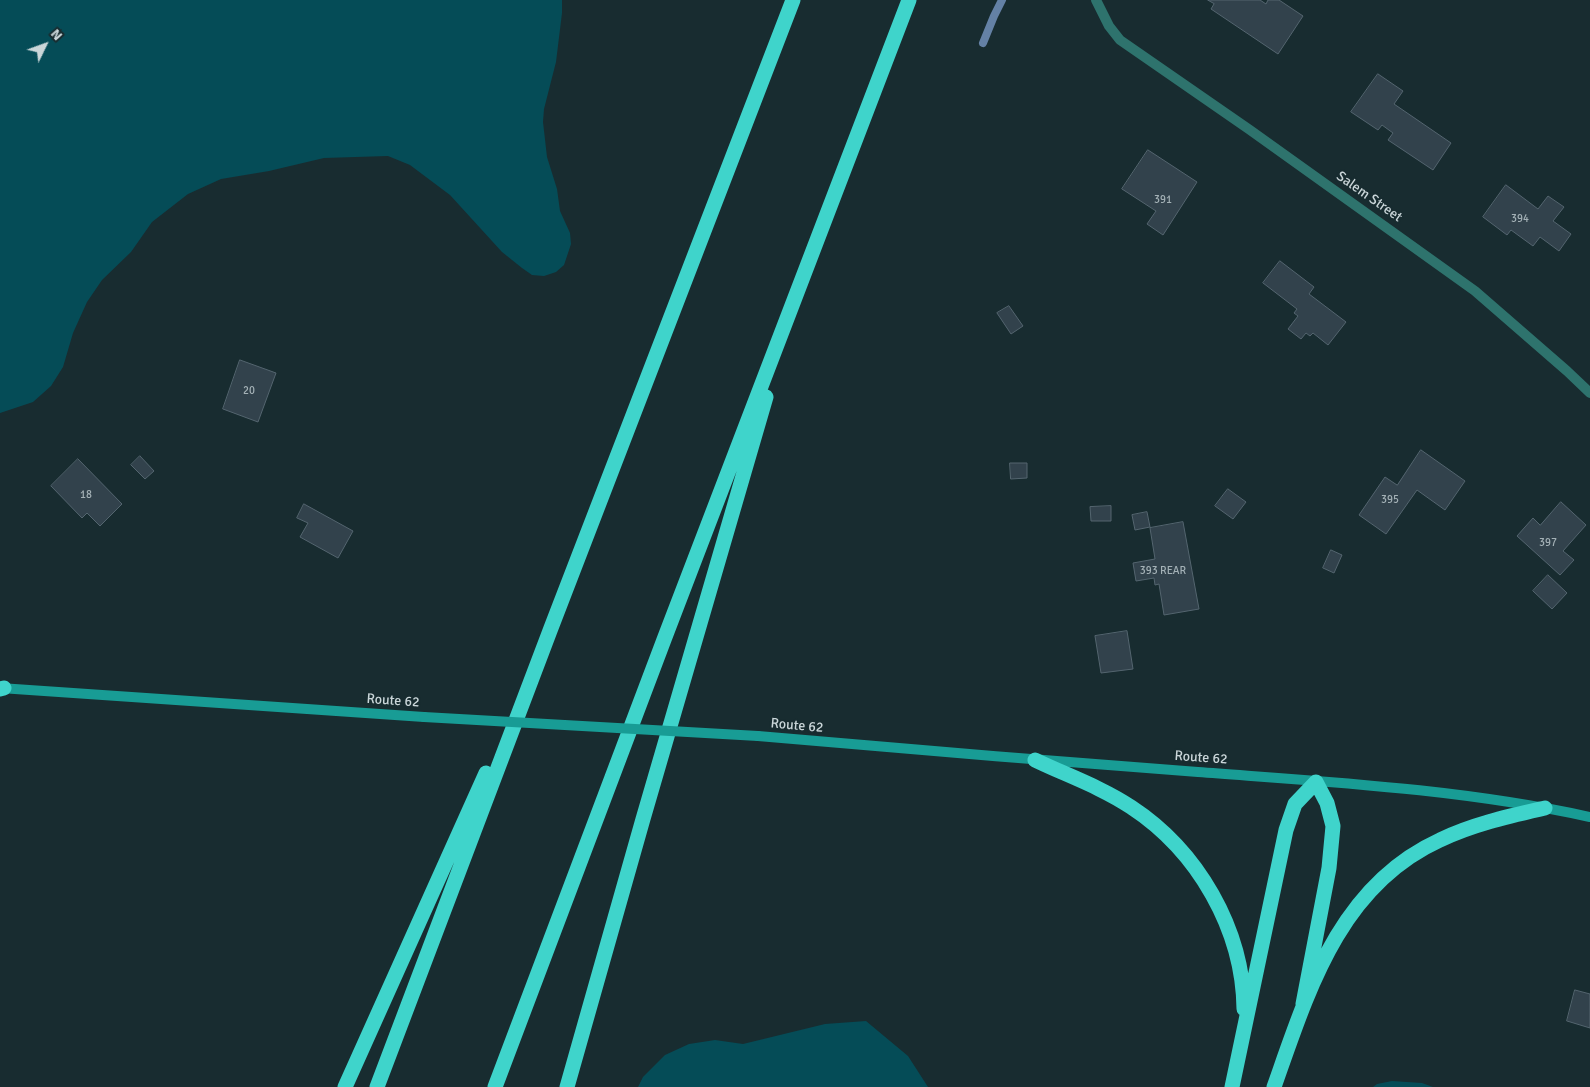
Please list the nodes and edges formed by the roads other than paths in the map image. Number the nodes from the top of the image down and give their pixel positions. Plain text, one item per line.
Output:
1 (793, 0) edge
2 (909, 0) edge
3 (1096, 0) edge
4 (798, 287) junction
5 (1590, 393) edge
6 (551, 628) junction
7 (1, 688) edge
8 (1034, 760) junction
9 (1316, 782) junction
10 (1545, 808) junction
11 (1590, 817) edge
12 (1303, 1004) junction
13 (1242, 1046) junction
14 (345, 1087) edge
15 (377, 1087) edge
16 (496, 1087) edge
17 (567, 1087) edge
18 (1232, 1087) edge
19 (1274, 1087) edge

1 - 6 highway
2 - 4 highway
3 - 5 street, Salem Street
4 - 16 highway
4 - 17 highway
6 - 14 highway
6 - 15 highway
7 - 8 main road, Route 62, bridge
8 - 9 main road, Route 62
8 - 13 highway
9 - 10 main road, Route 62
9 - 12 highway
9 - 13 highway
10 - 11 main road, Route 62
10 - 12 highway
12 - 19 highway
13 - 18 highway

